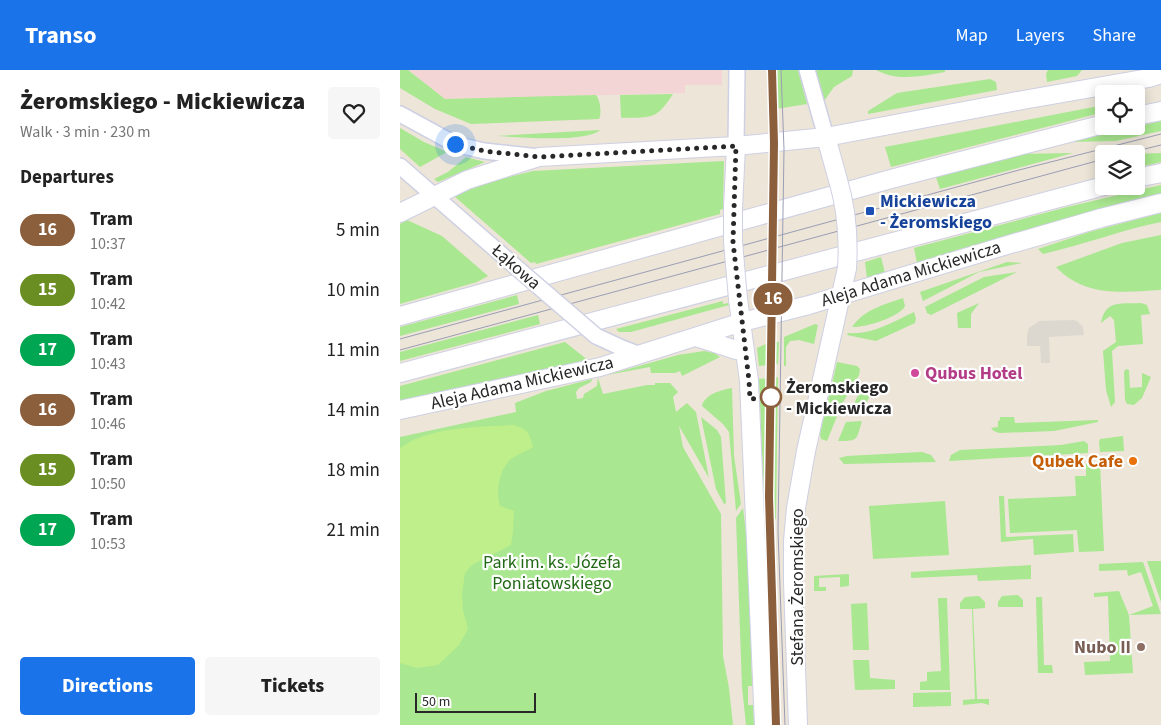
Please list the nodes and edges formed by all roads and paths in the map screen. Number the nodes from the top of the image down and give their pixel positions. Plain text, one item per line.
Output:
1 (737, 70) edge
2 (807, 70) edge
3 (1157, 77) edge
4 (1161, 111) edge
5 (400, 114) edge
6 (1145, 114) edge
7 (1095, 126) edge
8 (826, 137) junction
9 (736, 146) junction
10 (539, 157) junction
11 (400, 166) edge
12 (1161, 173) edge
13 (1145, 176) edge
14 (1095, 188) edge
15 (434, 196) junction
16 (1161, 204) edge
17 (400, 213) edge
18 (842, 294) junction
19 (400, 316) edge
20 (742, 322) junction
21 (696, 337) junction
22 (745, 350) junction
23 (640, 355) junction
24 (400, 373) edge
25 (400, 410) edge
26 (764, 725) edge
27 (798, 725) edge

1 - 9 street, Stefana Żeromskiego
2 - 8 street, Stefana Żeromskiego
3 - 8 main road
4 - 6 main road
5 - 10 street
7 - 19 main road
8 - 9 main road
8 - 18 main road, Stefana Żeromskiego, bridge
9 - 10 main road
9 - 20 main road, Stefana Żeromskiego, bridge
10 - 15 main road
11 - 15 street, Łąkowa
12 - 13 main road
14 - 24 main road, Aleja Adama Mickiewicza
15 - 17 main road
15 - 23 street, Łąkowa, bridge
16 - 18 main road, Aleja Adama Mickiewicza
18 - 20 main road, Aleja Adama Mickiewicza
18 - 27 main road, Stefana Żeromskiego
20 - 21 main road, Aleja Adama Mickiewicza
20 - 22 main road, Stefana Żeromskiego
21 - 22 main road
21 - 23 main road, Aleja Adama Mickiewicza
22 - 26 main road, Stefana Żeromskiego
23 - 25 main road, Aleja Adama Mickiewicza

